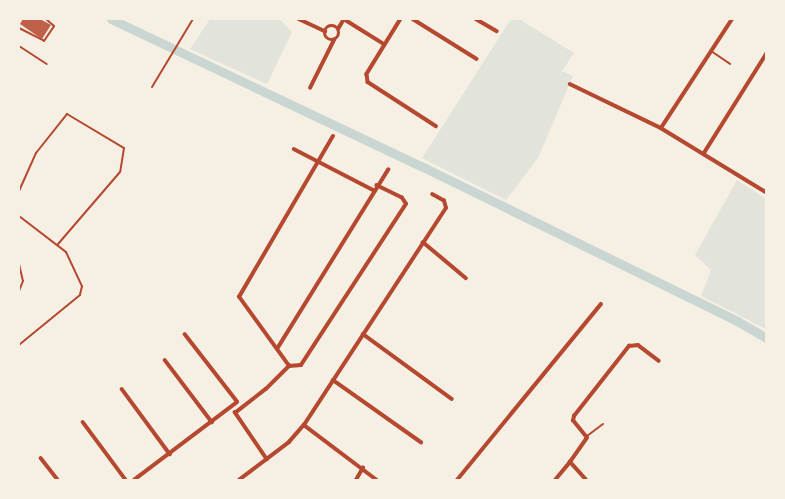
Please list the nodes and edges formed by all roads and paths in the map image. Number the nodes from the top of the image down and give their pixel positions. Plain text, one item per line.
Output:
1 (46, 19) edge
2 (193, 19) edge
3 (299, 19) edge
4 (344, 19) edge
5 (401, 19) edge
6 (413, 19) edge
7 (476, 19) edge
8 (732, 19) edge
9 (19, 28) edge
10 (338, 28) junction
11 (325, 31) junction
12 (497, 31) dead end
13 (334, 40) junction
14 (384, 44) junction
15 (19, 46) edge
16 (711, 51) junction
17 (766, 54) edge
18 (477, 58) dead end
19 (47, 64) dead end
20 (730, 64) dead end
21 (570, 84) dead end
22 (152, 87) dead end
23 (310, 88) dead end
24 (436, 126) dead end
25 (661, 128) junction
26 (333, 136) dead end
27 (294, 149) dead end
28 (704, 153) junction
29 (318, 162) junction
30 (388, 170) dead end
31 (378, 186) junction
32 (19, 191) edge
33 (375, 191) junction
34 (766, 192) edge
35 (433, 195) dead end
36 (19, 216) edge
37 (423, 242) junction
38 (58, 244) junction
39 (19, 264) edge
40 (466, 278) dead end
41 (19, 291) edge
42 (601, 304) dead end
43 (363, 334) junction
44 (185, 335) dead end
45 (19, 344) edge
46 (277, 349) junction
47 (165, 360) dead end
48 (659, 361) dead end
49 (289, 366) junction
50 (333, 380) junction
51 (122, 389) dead end
52 (452, 399) dead end
53 (232, 408) junction
54 (235, 413) junction
55 (82, 422) dead end
56 (212, 422) junction
57 (603, 424) dead end
58 (304, 425) junction
59 (587, 436) junction
60 (421, 442) dead end
61 (170, 454) junction
62 (41, 458) dead end
63 (267, 459) junction
64 (570, 462) junction
65 (363, 468) junction
66 (58, 480) edge
67 (126, 480) edge
68 (134, 480) edge
69 (239, 480) edge
70 (356, 480) edge
71 (377, 480) edge
72 (457, 480) edge
73 (555, 480) edge
74 (586, 480) edge

1 - 9 lane
2 - 22 lane
3 - 11 street
4 - 10 street
4 - 14 street
5 - 14 street
6 - 18 street
7 - 12 street
8 - 16 street
10 - 11 street
10 - 13 street
11 - 13 street
13 - 23 street
14 - 24 street
15 - 19 lane
16 - 20 lane
16 - 25 street
17 - 28 street
21 - 25 street
25 - 28 street
26 - 29 street
27 - 29 street
28 - 34 street
29 - 33 street
29 - 46 street
30 - 31 street
31 - 33 street
31 - 49 street
32 - 38 lane
33 - 46 street
35 - 37 street
36 - 38 lane
37 - 40 street
37 - 43 street
38 - 45 lane
39 - 41 lane
42 - 72 street
43 - 50 street
43 - 52 street
44 - 53 street
46 - 49 street
47 - 56 street
48 - 59 street
49 - 54 street
50 - 58 street
50 - 60 street
51 - 61 street
53 - 54 street
53 - 56 street
54 - 63 street
55 - 67 street
56 - 61 street
57 - 59 lane
58 - 63 street
58 - 65 street
59 - 64 street
61 - 68 street
62 - 66 street
63 - 69 street
64 - 73 street
64 - 74 street
65 - 70 street
65 - 71 street

